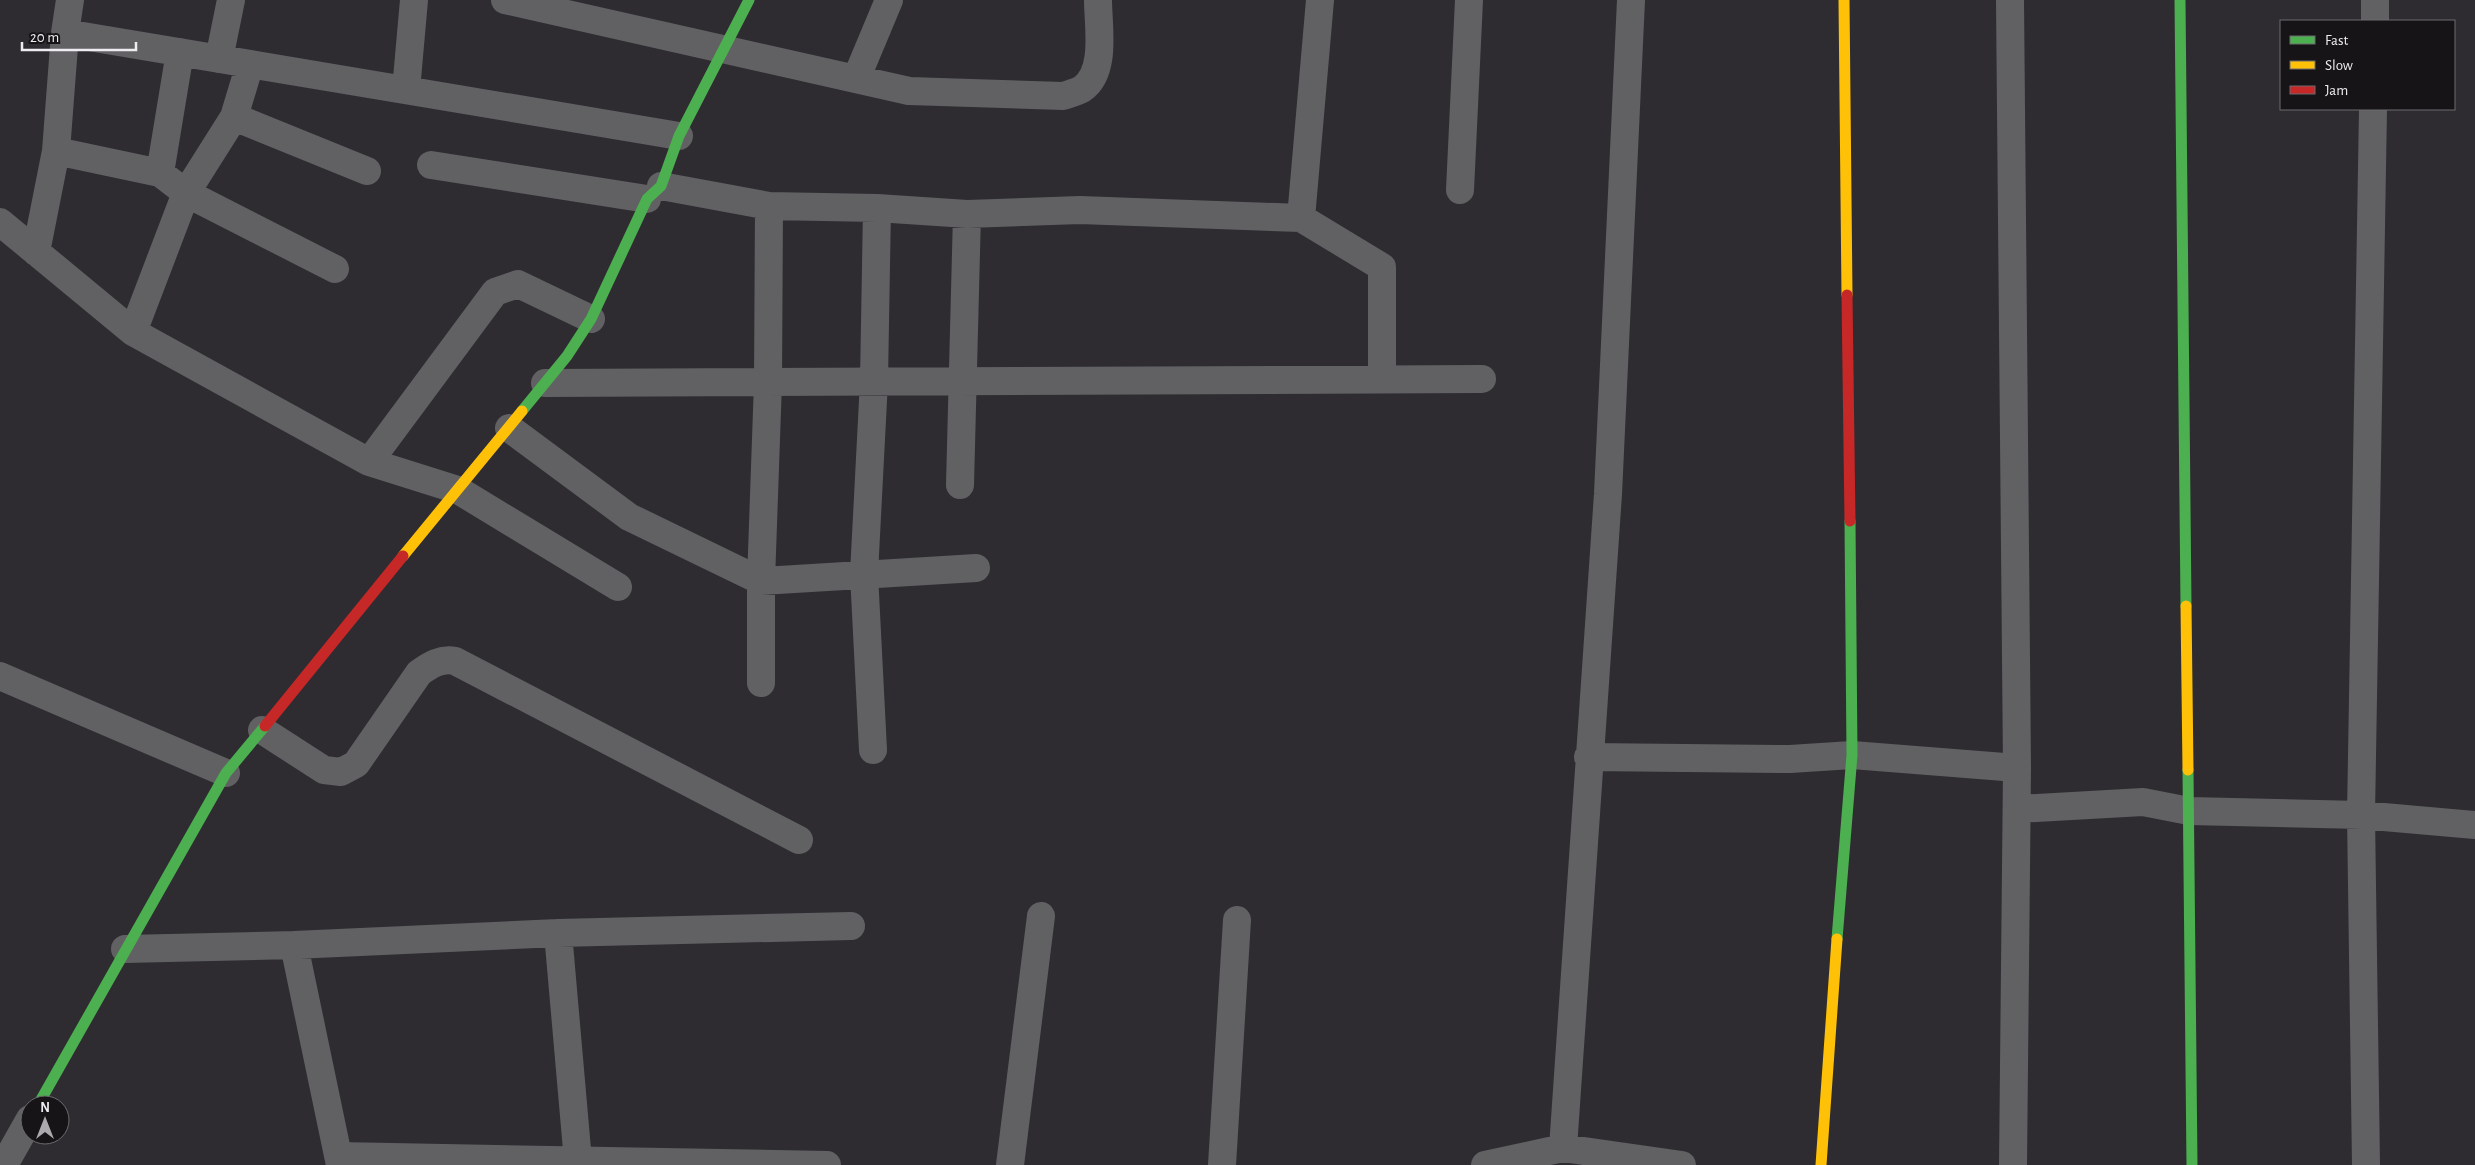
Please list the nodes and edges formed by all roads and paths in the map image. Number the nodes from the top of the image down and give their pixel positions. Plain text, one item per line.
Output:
1 (70, 0) edge
2 (231, 0) edge
3 (414, 0) edge
4 (506, 0) edge
5 (748, 0) edge
6 (888, 0) edge
7 (1098, 0) edge
8 (1320, 0) edge
9 (1469, 0) edge
10 (1631, 0) edge
11 (1844, 0) edge
12 (2010, 0) edge
13 (2180, 0) edge
14 (2375, 0) edge
15 (2375, 20) edge
16 (65, 33) junction
17 (724, 49) junction
18 (180, 52) junction
19 (219, 59) junction
20 (250, 64) junction
21 (856, 79) junction
22 (406, 90) junction
23 (2373, 110) edge
24 (234, 117) junction
25 (679, 136) junction
26 (56, 151) junction
27 (430, 164) dead end
28 (368, 171) dead end
29 (160, 173) junction
30 (1460, 190) dead end
31 (186, 193) junction
32 (654, 193) junction
33 (769, 206) junction
34 (877, 208) junction
35 (967, 214) junction
36 (1301, 218) junction
37 (0, 222) edge
38 (36, 252) junction
39 (335, 269) dead end
40 (592, 319) junction
41 (133, 332) junction
42 (1382, 379) junction
43 (1482, 379) dead end
44 (874, 381) junction
45 (964, 381) junction
46 (768, 382) junction
47 (545, 383) junction
48 (509, 428) junction
49 (369, 462) junction
50 (960, 485) dead end
51 (458, 490) junction
52 (976, 568) dead end
53 (864, 574) junction
54 (761, 580) junction
55 (618, 587) dead end
56 (0, 676) edge
57 (761, 683) dead end
58 (262, 730) junction
59 (873, 750) dead end
60 (1852, 755) junction
61 (1588, 757) junction
62 (2017, 768) junction
63 (226, 773) junction
64 (2017, 809) junction
65 (2190, 811) junction
66 (2361, 816) junction
67 (2475, 825) edge
68 (799, 840) dead end
69 (1041, 916) dead end
70 (1237, 920) dead end
71 (851, 926) dead end
72 (558, 933) junction
73 (294, 945) junction
74 (125, 949) junction
75 (44, 1095) edge
76 (20, 1137) edge
77 (1562, 1148) junction
78 (339, 1160) edge
79 (578, 1161) junction
80 (1623, 1161) edge
81 (4, 1165) edge
82 (827, 1165) edge
83 (1010, 1165) edge
84 (1222, 1165) edge
85 (1485, 1165) edge
86 (1682, 1165) edge
87 (1821, 1165) edge
88 (2013, 1165) edge
89 (2192, 1165) edge
90 (2366, 1165) edge

1 - 16 street
2 - 19 street
3 - 22 street
4 - 17 street
5 - 17 street
6 - 21 street
7 - 21 street
8 - 36 street
9 - 30 street
10 - 61 street
11 - 60 street
12 - 62 street
13 - 65 street
14 - 15 street
16 - 18 street
16 - 26 street
17 - 21 street
17 - 25 street
18 - 19 street
18 - 29 street
19 - 20 street
20 - 22 street
20 - 24 street
22 - 25 street
23 - 66 street
24 - 28 street
24 - 31 street
25 - 32 street
26 - 29 street
26 - 38 street
27 - 32 street
29 - 31 street
31 - 39 street
31 - 41 street
32 - 33 street
32 - 40 street
33 - 34 street
33 - 46 street
34 - 35 street
34 - 44 street
35 - 36 street
35 - 45 street
36 - 42 street
37 - 38 street
38 - 41 street
40 - 47 street
40 - 49 street
41 - 49 street
42 - 43 street
42 - 45 street
44 - 45 street
44 - 46 street
44 - 53 street
45 - 50 street
46 - 47 street
46 - 54 street
47 - 48 street
48 - 51 street
48 - 54 street
49 - 51 street
51 - 55 street
51 - 58 street
52 - 53 street
53 - 54 street
53 - 59 street
54 - 57 street
56 - 63 street
58 - 63 street
58 - 68 street
60 - 61 street
60 - 62 street
60 - 87 street
61 - 77 street
62 - 64 street
63 - 74 street
64 - 65 street
64 - 88 street
65 - 66 street
65 - 89 street
66 - 67 street
66 - 90 street
69 - 83 street
70 - 84 street
71 - 72 street
72 - 73 street
72 - 79 street
73 - 74 street
73 - 78 street
74 - 75 street
76 - 81 street
77 - 80 street
77 - 85 street
78 - 79 street
79 - 82 street
80 - 86 street

